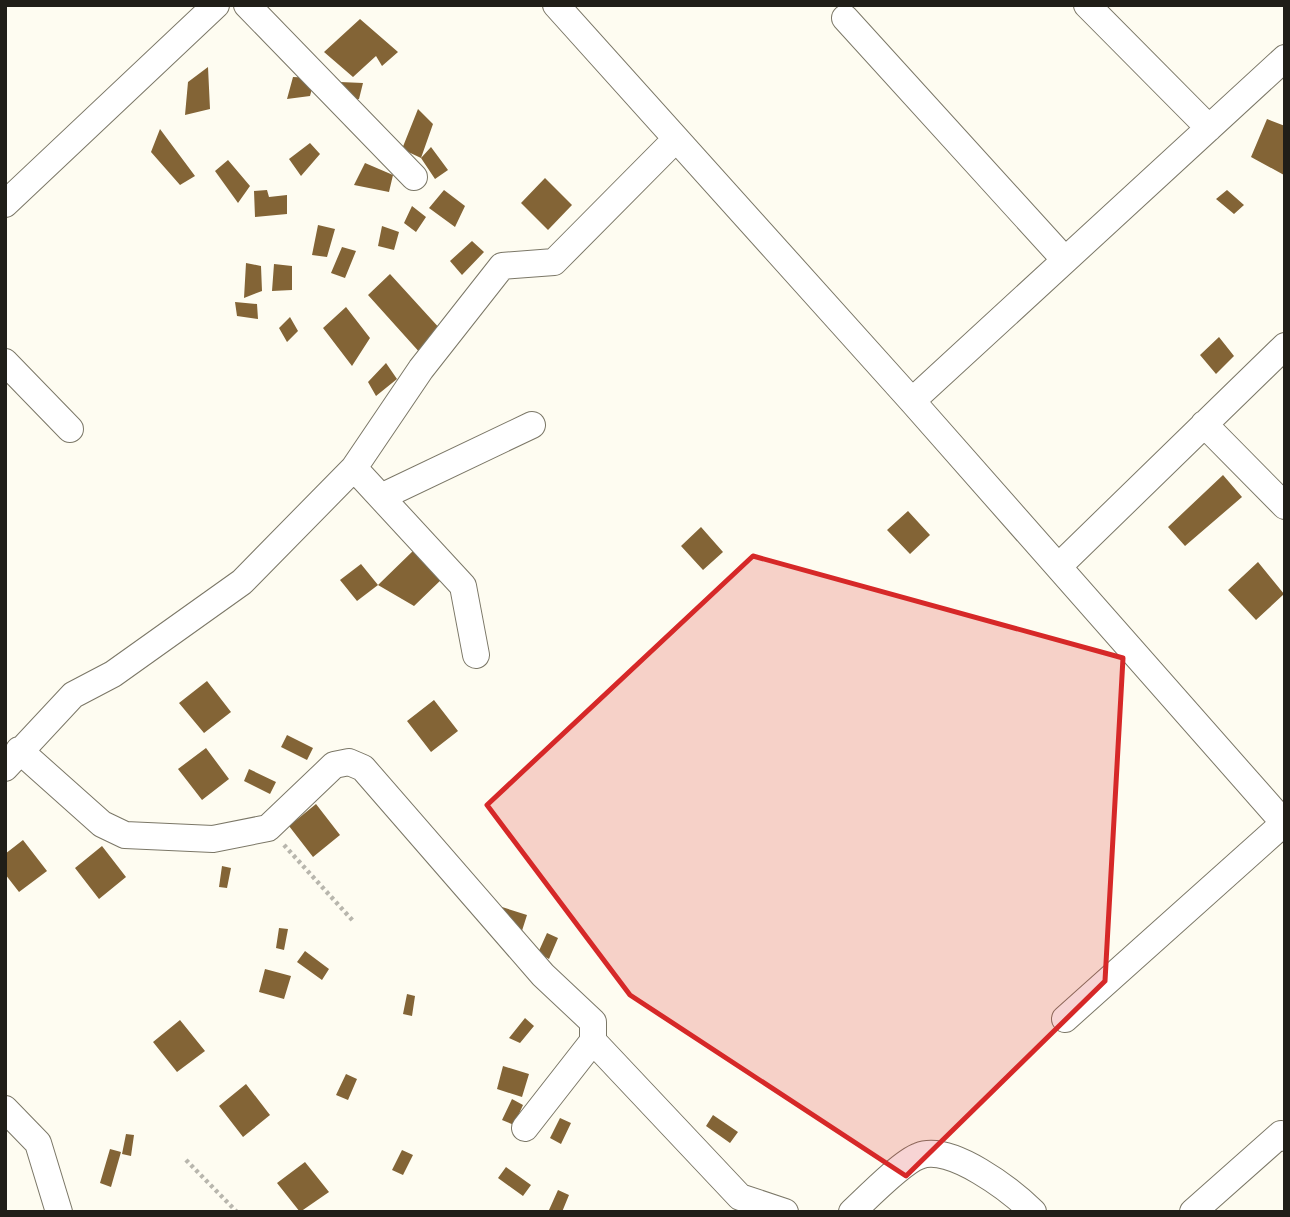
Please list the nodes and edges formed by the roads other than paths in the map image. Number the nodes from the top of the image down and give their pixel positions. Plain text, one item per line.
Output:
1 (216, 5) edge
2 (247, 5) edge
3 (556, 5) edge
4 (1087, 5) edge
5 (845, 18) dead end
6 (1285, 58) edge
7 (1209, 128) junction
8 (675, 140) junction
9 (414, 177) dead end
10 (5, 204) edge
11 (1065, 260) junction
12 (1285, 346) edge
13 (5, 362) edge
14 (912, 401) junction
15 (1204, 424) junction
16 (532, 425) dead end
17 (70, 429) dead end
18 (355, 468) junction
19 (381, 497) junction
20 (1285, 506) edge
21 (1059, 566) junction
22 (476, 655) dead end
23 (12, 759) edge
24 (1284, 823) edge
25 (1065, 1020) dead end
26 (593, 1041) junction
27 (5, 1109) edge
28 (525, 1128) dead end
29 (1285, 1138) edge
30 (59, 1212) edge
31 (785, 1212) edge
32 (852, 1212) edge
33 (1033, 1212) edge
34 (1193, 1212) edge

1 - 10 street
2 - 9 street
3 - 8 street
4 - 7 street
5 - 11 street
6 - 7 street
7 - 11 street
8 - 14 street
8 - 18 street
11 - 14 street
12 - 15 street
13 - 17 street
14 - 21 street
15 - 20 street
15 - 21 street
16 - 19 street
18 - 19 street
18 - 23 street
19 - 22 street
21 - 24 street
23 - 26 street
24 - 25 street
26 - 28 street
26 - 31 street
27 - 30 street
29 - 34 street
32 - 33 street

